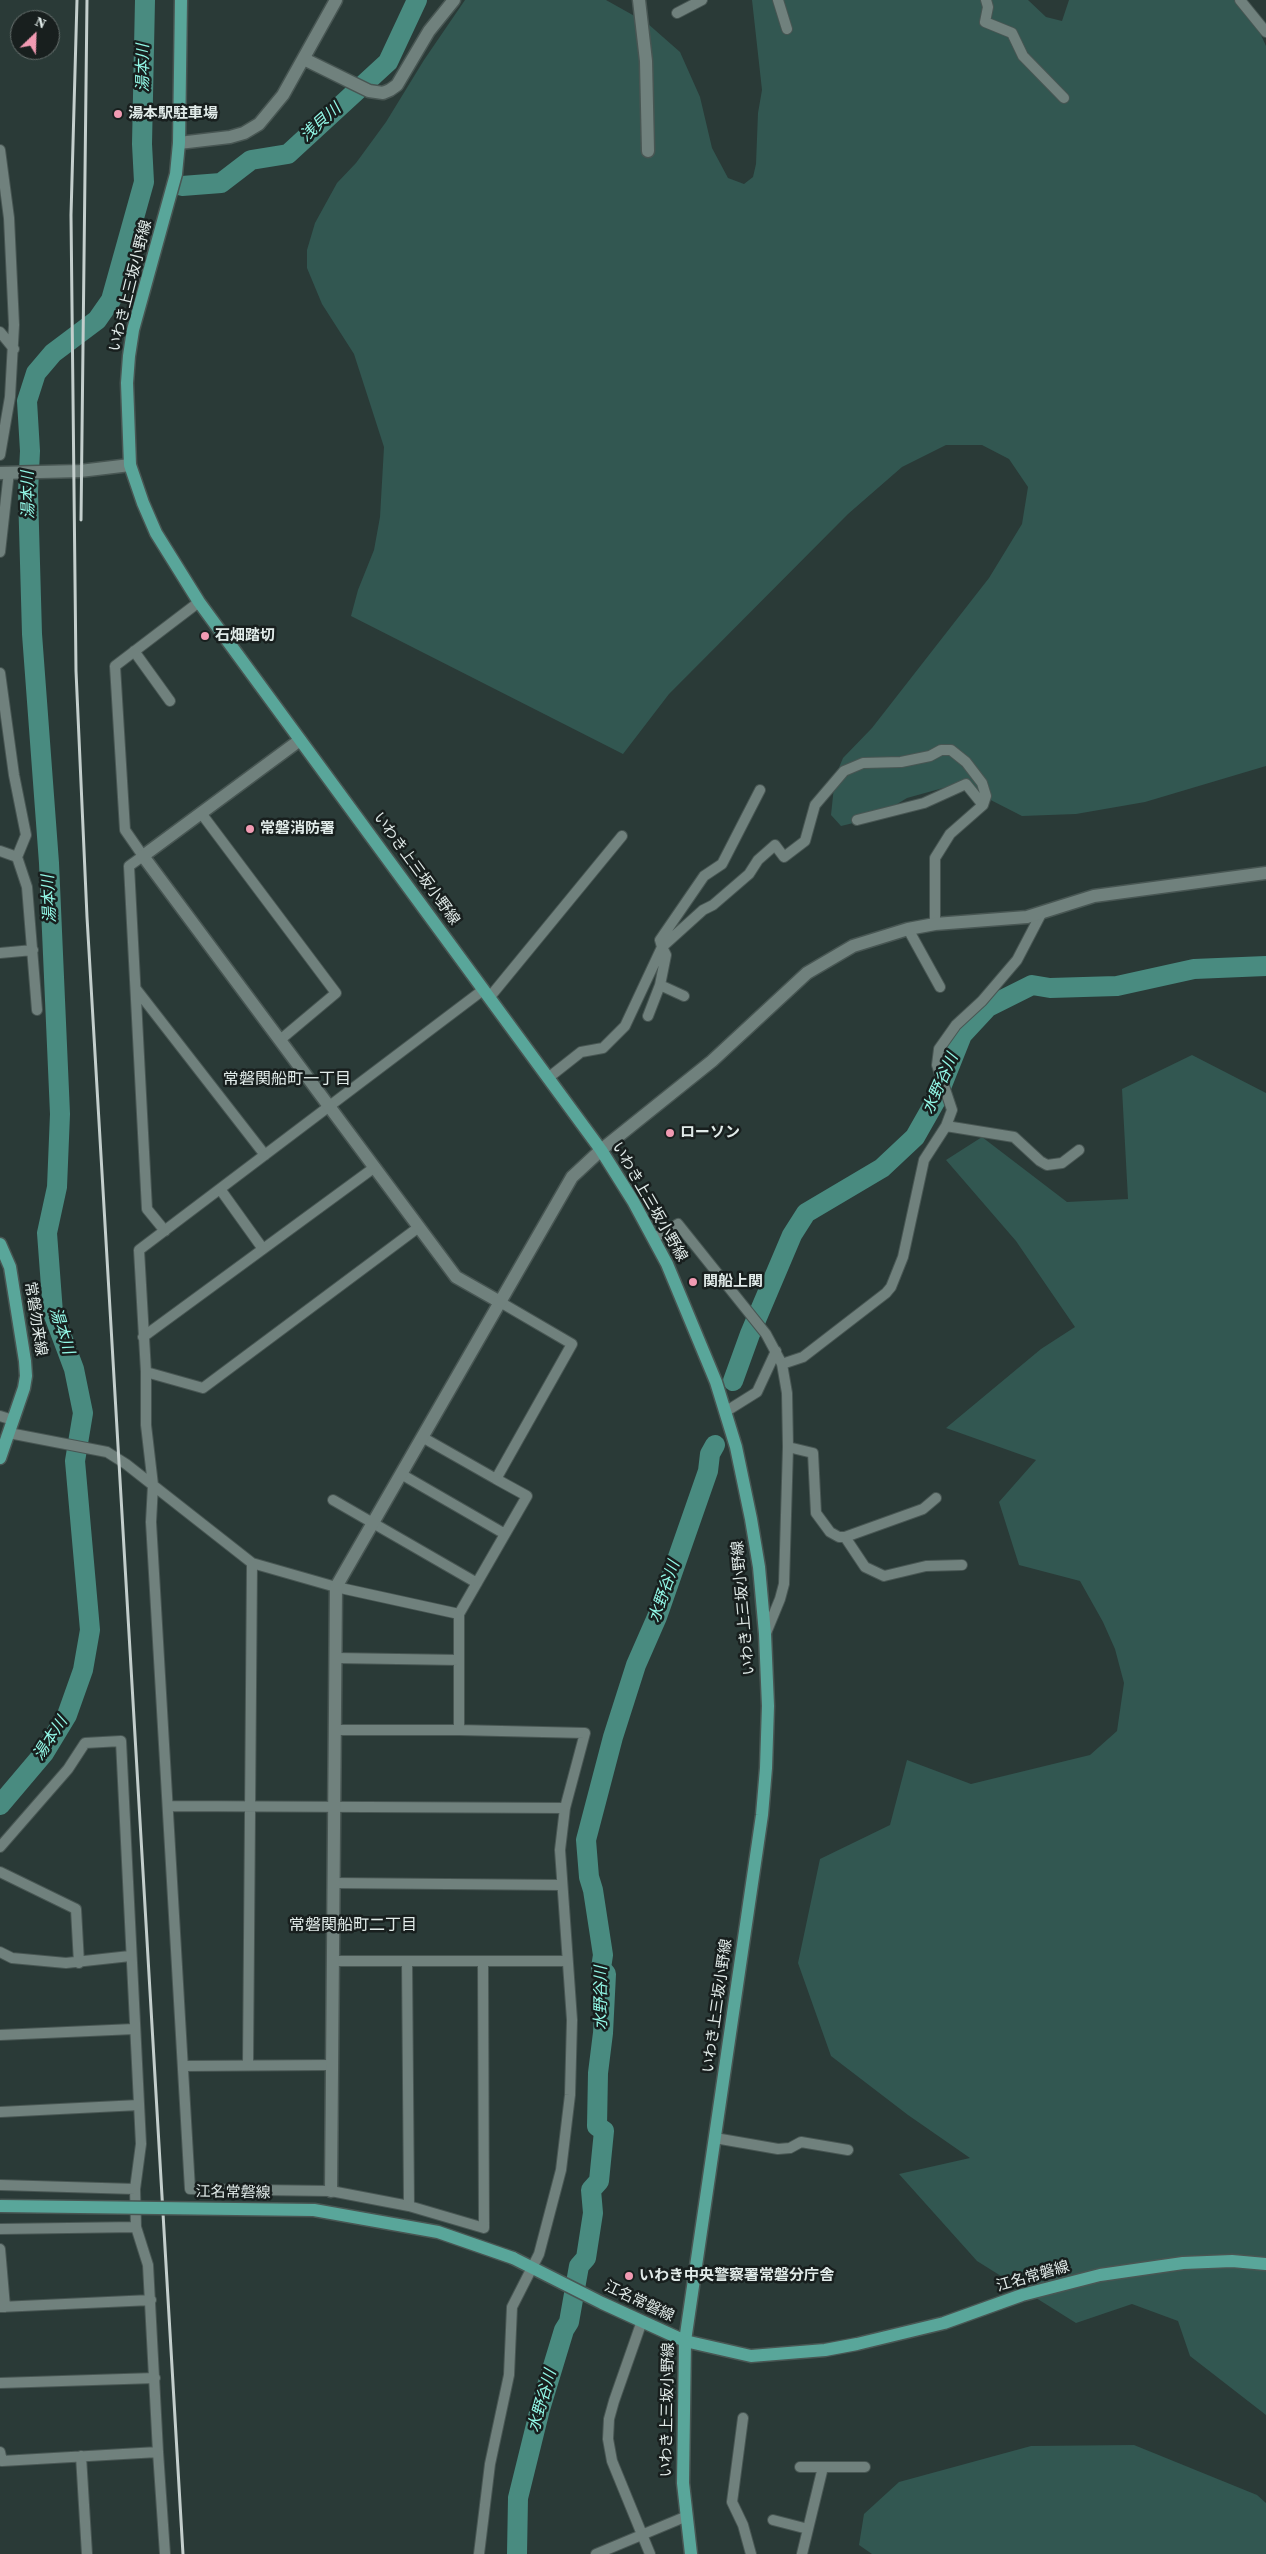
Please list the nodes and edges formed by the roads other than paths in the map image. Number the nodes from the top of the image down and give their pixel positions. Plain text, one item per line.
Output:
1 (180, 0) edge
2 (336, 0) edge
3 (454, 0) edge
4 (639, 0) edge
5 (702, 0) edge
6 (778, 0) edge
7 (986, 0) edge
8 (1240, 0) edge
9 (677, 13) dead end
10 (787, 29) dead end
11 (1266, 32) edge
12 (304, 60) junction
13 (1064, 98) dead end
14 (179, 144) junction
15 (0, 150) edge
16 (648, 151) dead end
17 (0, 332) edge
18 (14, 349) junction
19 (0, 455) edge
20 (130, 465) junction
21 (8, 472) edge
22 (0, 552) edge
23 (199, 602) junction
24 (134, 651) junction
25 (0, 673) edge
26 (170, 701) dead end
27 (300, 740) junction
28 (760, 790) dead end
29 (983, 804) junction
30 (201, 813) junction
31 (857, 820) dead end
32 (622, 836) dead end
33 (0, 851) edge
34 (144, 856) junction
35 (18, 857) junction
36 (1266, 873) edge
37 (1041, 914) junction
38 (935, 924) junction
39 (908, 929) junction
40 (662, 947) junction
41 (32, 950) junction
42 (0, 953) edge
43 (660, 985) junction
44 (940, 986) dead end
45 (136, 989) junction
46 (486, 994) junction
47 (684, 996) dead end
48 (37, 1010) dead end
49 (648, 1016) dead end
50 (280, 1040) junction
51 (548, 1078) junction
52 (330, 1106) junction
53 (946, 1126) junction
54 (601, 1150) junction
55 (1079, 1150) dead end
56 (265, 1155) junction
57 (375, 1167) junction
58 (220, 1189) junction
59 (419, 1227) junction
60 (165, 1231) junction
61 (654, 1238) junction
62 (0, 1244) edge
63 (263, 1249) junction
64 (500, 1302) junction
65 (144, 1337) junction
66 (776, 1351) junction
67 (782, 1364) junction
68 (146, 1372) junction
69 (725, 1412) junction
70 (0, 1416) edge
71 (13, 1420) junction
72 (9, 1433) junction
73 (422, 1438) junction
74 (788, 1447) junction
75 (0, 1458) edge
76 (401, 1474) junction
77 (496, 1479) junction
78 (153, 1485) junction
79 (936, 1498) dead end
80 (333, 1500) dead end
81 (373, 1523) junction
82 (505, 1534) junction
83 (845, 1537) junction
84 (252, 1563) junction
85 (962, 1565) dead end
86 (476, 1583) junction
87 (336, 1587) junction
88 (459, 1614) junction
89 (765, 1634) junction
90 (336, 1658) junction
91 (459, 1660) junction
92 (336, 1730) junction
93 (459, 1730) junction
94 (168, 1806) junction
95 (249, 1806) junction
96 (334, 1807) junction
97 (565, 1808) junction
98 (0, 1847) edge
99 (0, 1872) edge
100 (333, 1883) junction
101 (562, 1886) junction
102 (0, 1952) edge
103 (130, 1956) junction
104 (332, 1961) junction
105 (407, 1961) junction
106 (483, 1961) junction
107 (566, 1962) junction
108 (79, 1963) junction
109 (134, 2029) junction
110 (0, 2035) edge
111 (248, 2065) junction
112 (332, 2065) junction
113 (184, 2066) junction
114 (139, 2105) junction
115 (0, 2112) edge
116 (715, 2138) junction
117 (848, 2150) dead end
118 (0, 2185) edge
119 (135, 2189) junction
120 (331, 2191) junction
121 (0, 2206) edge
122 (409, 2206) junction
123 (136, 2227) junction
124 (0, 2229) edge
125 (0, 2249) edge
126 (1266, 2264) edge
127 (532, 2268) junction
128 (151, 2300) junction
129 (2, 2307) edge
130 (642, 2321) junction
131 (685, 2341) junction
132 (155, 2378) junction
133 (0, 2383) edge
134 (742, 2418) dead end
135 (0, 2452) edge
136 (158, 2452) junction
137 (81, 2456) junction
138 (823, 2467) junction
139 (865, 2467) dead end
140 (800, 2468) dead end
141 (687, 2516) junction
142 (773, 2520) dead end
143 (808, 2529) junction
144 (643, 2534) junction
145 (87, 2554) edge
146 (164, 2554) edge
147 (479, 2554) edge
148 (596, 2554) edge
149 (650, 2554) edge
150 (691, 2554) edge
151 (751, 2554) edge
152 (802, 2554) edge

1 - 14 main road, いわき上三坂小野線
2 - 12 street
3 - 12 street
4 - 16 street
5 - 9 street
6 - 10 street
7 - 13 street
8 - 11 street
12 - 14 street
14 - 20 main road, いわき上三坂小野線
15 - 18 street
17 - 18 street
18 - 19 street
20 - 21 street
20 - 23 main road, いわき上三坂小野線
21 - 22 street
23 - 24 street
23 - 27 main road, いわき上三坂小野線
24 - 26 street
24 - 34 street
25 - 35 street
27 - 30 street
27 - 46 main road, いわき上三坂小野線
28 - 40 street
29 - 31 street
29 - 38 street
29 - 40 street
30 - 34 street
30 - 50 street
32 - 46 street
33 - 35 street
34 - 45 street
34 - 50 street
35 - 41 street
36 - 37 street
37 - 38 street
37 - 53 street
38 - 39 street
39 - 44 street
39 - 54 street
40 - 43 street
40 - 51 street
41 - 42 street
41 - 48 street
43 - 47 street
43 - 49 street
45 - 56 street
45 - 60 street
46 - 51 main road, いわき上三坂小野線
46 - 52 street
50 - 52 street
51 - 54 main road, いわき上三坂小野線
52 - 56 street
52 - 57 street
53 - 55 street
53 - 67 street
54 - 61 main road, いわき上三坂小野線
54 - 64 street
56 - 58 street
57 - 59 street
57 - 63 street
58 - 60 street
58 - 63 street
59 - 64 street
59 - 68 street
60 - 65 street
61 - 66 street
61 - 69 main road, いわき上三坂小野線
62 - 71 main road, 常磐勿来線
63 - 65 street
64 - 73 street
64 - 77 street
65 - 68 street
66 - 67 street
66 - 69 street
67 - 74 street
68 - 78 street
69 - 89 main road, いわき上三坂小野線
70 - 71 street
71 - 72 main road, 常磐勿来線
72 - 75 main road, 常磐勿来線
72 - 78 street
73 - 76 street
73 - 77 street
74 - 83 street
74 - 89 street
76 - 81 street
76 - 82 street
77 - 82 street
78 - 84 street
78 - 94 street
79 - 83 street
80 - 81 street
81 - 86 street
81 - 87 street
82 - 86 street
83 - 85 street
84 - 87 street
84 - 95 street
86 - 88 street
87 - 88 street
87 - 90 street
88 - 91 street
89 - 116 main road, いわき上三坂小野線
90 - 91 street
90 - 92 street
91 - 93 street
92 - 93 street
92 - 96 street
93 - 97 street
94 - 95 street
94 - 113 street
95 - 96 street
95 - 111 street
96 - 97 street
96 - 100 street
97 - 101 street
98 - 103 street
99 - 108 street
100 - 101 street
100 - 104 street
101 - 107 street
102 - 108 street
103 - 108 street
103 - 109 street
104 - 105 street
104 - 112 street
105 - 106 street
105 - 122 street
106 - 107 street
106 - 122 street
107 - 127 street
109 - 110 street
109 - 114 street
111 - 112 street
111 - 113 street
112 - 120 street
113 - 120 street
114 - 115 street
114 - 119 street
116 - 117 street
116 - 131 main road, いわき上三坂小野線
118 - 119 street
119 - 123 street
120 - 122 street
121 - 127 main road, 江名常磐線, bridge
123 - 124 street
123 - 128 street
125 - 129 street
126 - 131 main road, 江名常磐線
127 - 130 main road, 江名常磐線
127 - 147 street
128 - 129 street
128 - 132 street
130 - 131 main road, 江名常磐線
130 - 144 street
131 - 141 main road, いわき上三坂小野線
132 - 133 street
132 - 136 street
134 - 151 street
135 - 137 street
136 - 137 street
136 - 146 street
137 - 145 street
138 - 139 street
138 - 140 street
138 - 143 street
141 - 144 street
141 - 150 main road, いわき上三坂小野線
142 - 143 street
143 - 152 street
144 - 148 street
144 - 149 street

